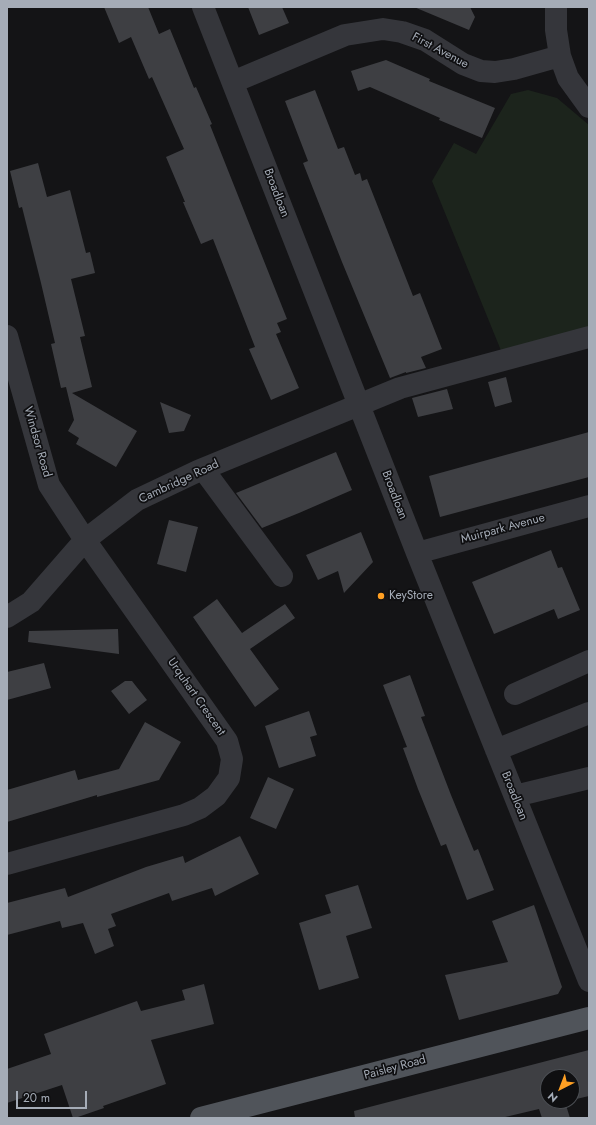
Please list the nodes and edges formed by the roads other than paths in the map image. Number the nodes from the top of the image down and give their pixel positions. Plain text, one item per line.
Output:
1 (203, 7) edge
2 (556, 7) edge
3 (560, 56) junction
4 (233, 82) junction
5 (589, 107) edge
6 (7, 336) edge
7 (589, 337) edge
8 (360, 405) junction
9 (203, 469) junction
10 (589, 506) edge
11 (85, 540) junction
12 (416, 553) junction
13 (282, 576) dead end
14 (7, 617) edge
15 (589, 661) edge
16 (515, 694) dead end
17 (589, 714) edge
18 (496, 750) junction
19 (589, 778) edge
20 (515, 796) junction
21 (7, 864) edge
22 (589, 981) edge
23 (589, 1018) edge
24 (242, 1113) edge
25 (201, 1118) edge

1 - 4 street, Broadloan
2 - 3 street
3 - 4 street, First Avenue
3 - 5 street
4 - 8 street, Broadloan
6 - 11 street, Windsor Road
7 - 8 street, Cambridge Road
8 - 9 street, Cambridge Road
8 - 12 street, Broadloan
9 - 11 street, Cambridge Road
9 - 13 street
10 - 12 street, Muirpark Avenue
11 - 14 street, Cambridge Road
11 - 21 street, Urquhart Crescent
12 - 18 street, Broadloan
15 - 16 street
17 - 18 street
18 - 20 street, Broadloan
19 - 20 street
20 - 22 street, Broadloan
23 - 24 main road, Paisley Road
24 - 25 main road, Paisley Road

